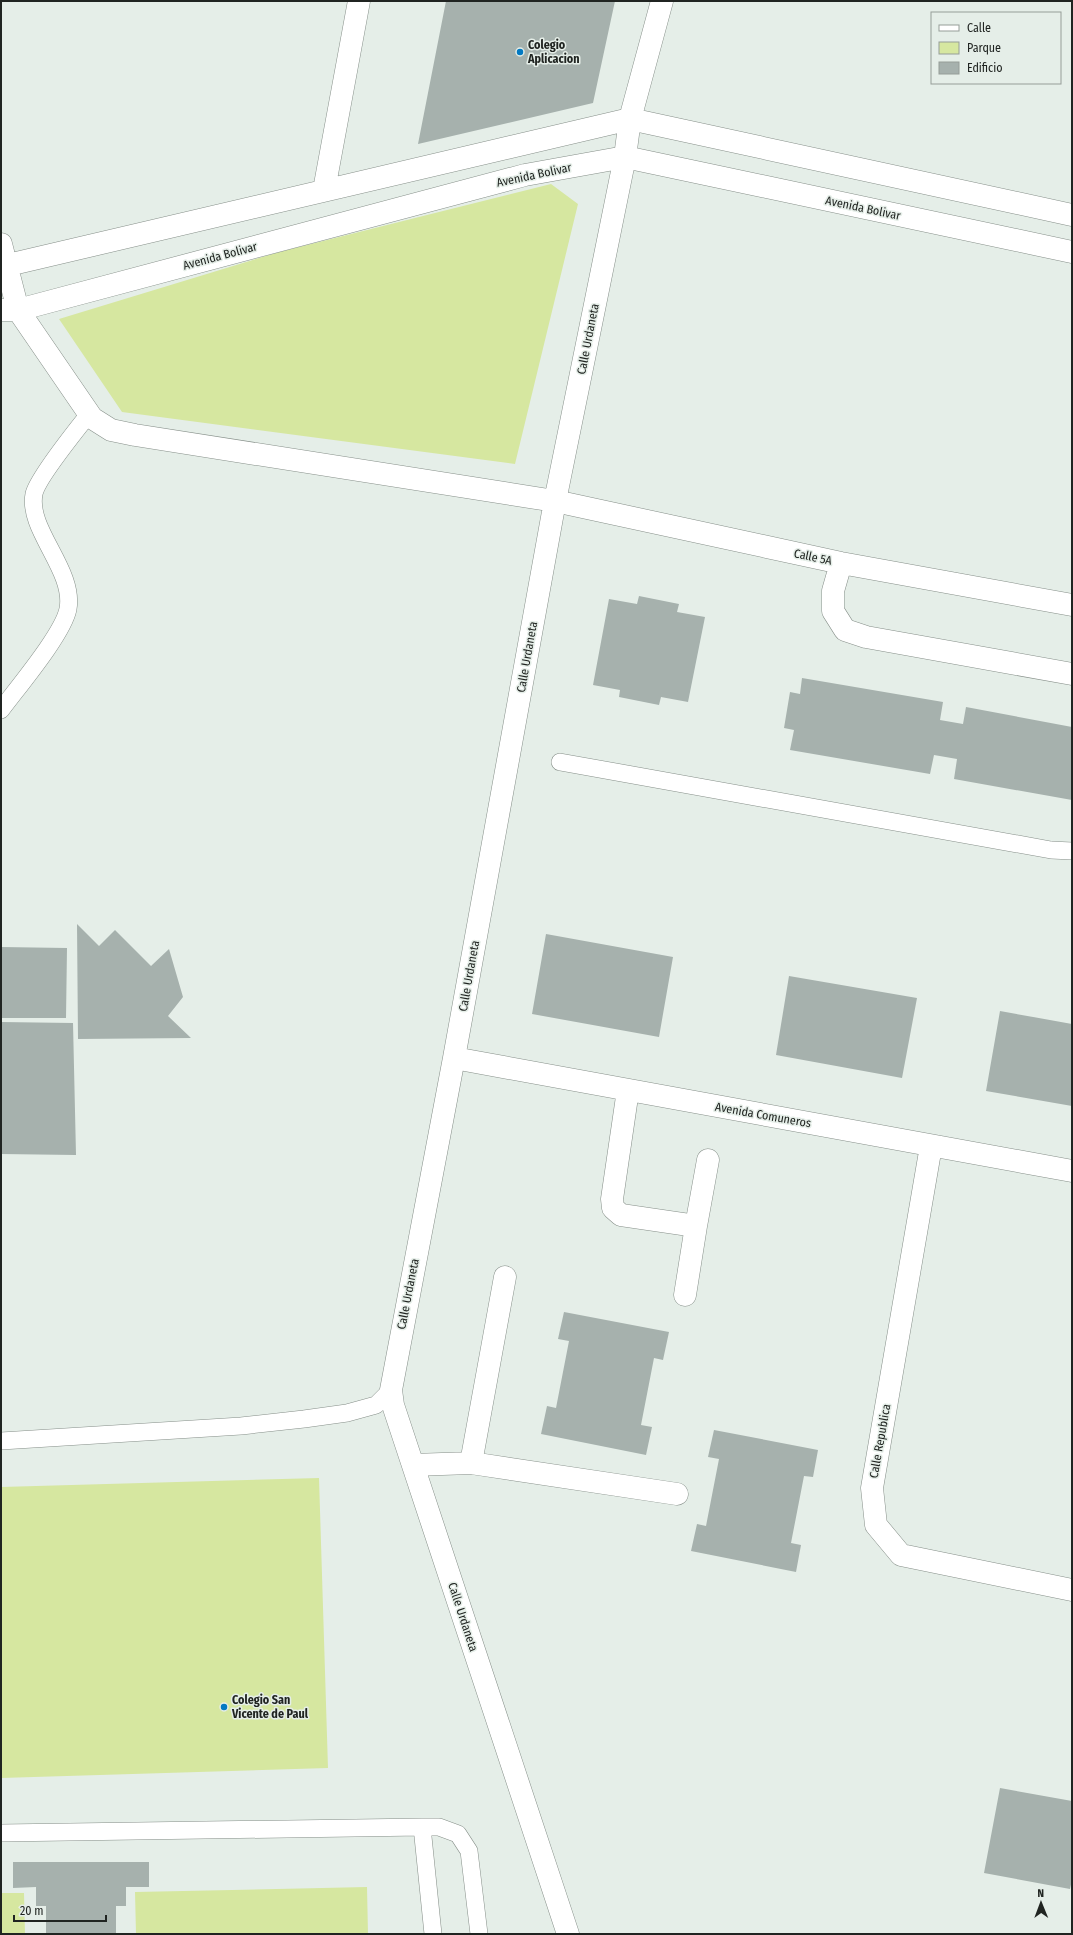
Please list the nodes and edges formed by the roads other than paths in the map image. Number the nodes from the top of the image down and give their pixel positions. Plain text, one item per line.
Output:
1 (359, 1) edge
2 (662, 1) edge
3 (630, 119) junction
4 (625, 157) junction
5 (324, 190) junction
6 (1072, 215) edge
7 (1, 244) edge
8 (1072, 252) edge
9 (4, 264) edge
10 (10, 310) edge
11 (89, 414) junction
12 (556, 501) junction
13 (841, 563) junction
14 (1072, 606) edge
15 (1072, 674) edge
16 (1, 710) edge
17 (560, 762) dead end
18 (1072, 850) edge
19 (454, 1058) junction
20 (628, 1090) junction
21 (931, 1146) junction
22 (708, 1160) dead end
23 (1072, 1171) edge
24 (696, 1226) junction
25 (505, 1277) dead end
26 (685, 1295) dead end
27 (391, 1390) junction
28 (1, 1441) edge
29 (471, 1463) junction
30 (413, 1466) junction
31 (677, 1494) dead end
32 (1072, 1590) edge
33 (422, 1827) junction
34 (1, 1833) edge
35 (433, 1934) edge
36 (478, 1934) edge
37 (568, 1934) edge

1 - 5 street
2 - 3 street, Calle Urdaneta
3 - 4 street, Calle Urdaneta
3 - 5 street
3 - 6 street
4 - 8 street, Avenida Bolivar
4 - 10 street, Avenida Bolivar
4 - 12 street, Calle Urdaneta
5 - 9 street
7 - 9 street
9 - 10 street
10 - 11 street, Calle 5A
11 - 12 street, Calle 5A
11 - 16 lane
12 - 13 street, Calle 5A
12 - 19 street, Calle Urdaneta
13 - 14 street, Calle 5A
13 - 15 street
17 - 18 lane
19 - 20 street, Avenida Comuneros
19 - 27 street, Calle Urdaneta
20 - 21 street, Avenida Comuneros
20 - 24 street
21 - 23 street, Avenida Comuneros
21 - 32 street, Calle Republica
22 - 24 street
24 - 26 street
25 - 29 street
27 - 28 lane
27 - 30 street, Calle Urdaneta
29 - 30 street
29 - 31 street
30 - 37 street, Calle Urdaneta
33 - 34 lane
33 - 35 lane
33 - 36 lane

